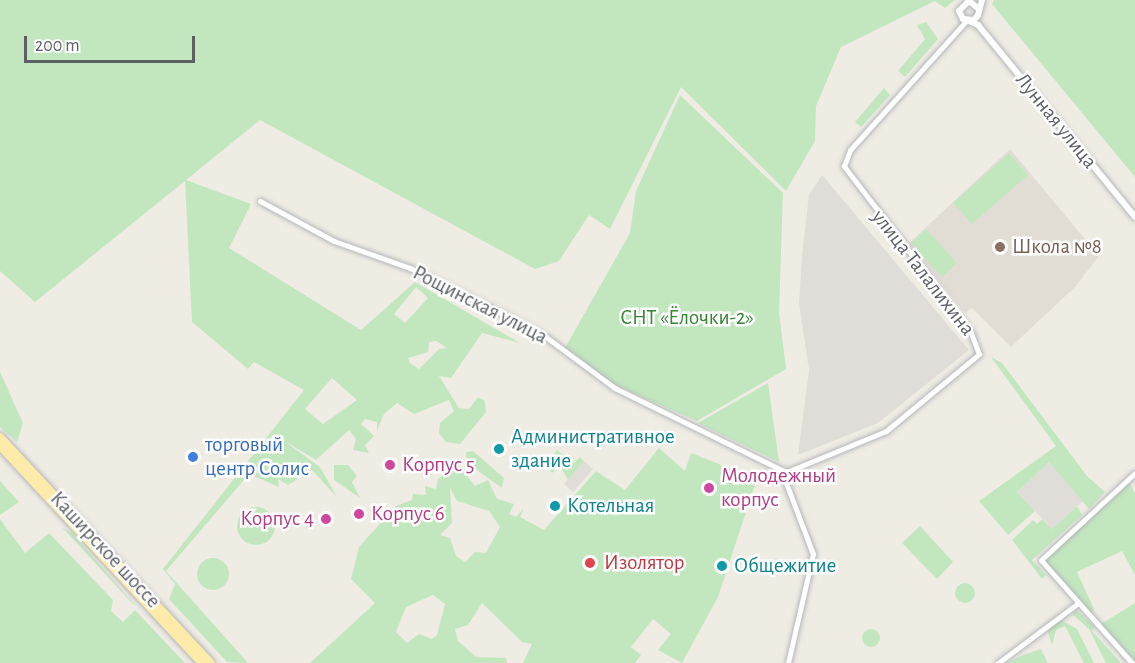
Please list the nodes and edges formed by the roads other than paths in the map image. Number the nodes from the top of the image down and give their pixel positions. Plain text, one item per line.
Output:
1 (970, 0) edge
2 (982, 0) edge
3 (979, 12) junction
4 (959, 15) junction
5 (967, 21) junction
6 (978, 25) junction
7 (956, 27) junction
8 (260, 201) dead end
9 (1135, 217) edge
10 (0, 437) edge
11 (0, 446) edge
12 (788, 473) junction
13 (1135, 473) edge
14 (1077, 604) junction
15 (790, 662) edge
16 (202, 663) edge
17 (211, 663) edge
18 (998, 663) edge
19 (1132, 663) edge

1 - 3 street
1 - 4 street
2 - 3 street
3 - 5 street
3 - 6 street
4 - 5 street
4 - 7 street
5 - 6 street
5 - 7 street
6 - 9 street, Лунная улица
7 - 12 street, улица Талалихина
8 - 12 street, Рощинская улица
10 - 17 main road, Каширское шоссе
11 - 16 main road, Каширское шоссе
12 - 15 street
13 - 14 street
14 - 18 street
14 - 19 street

